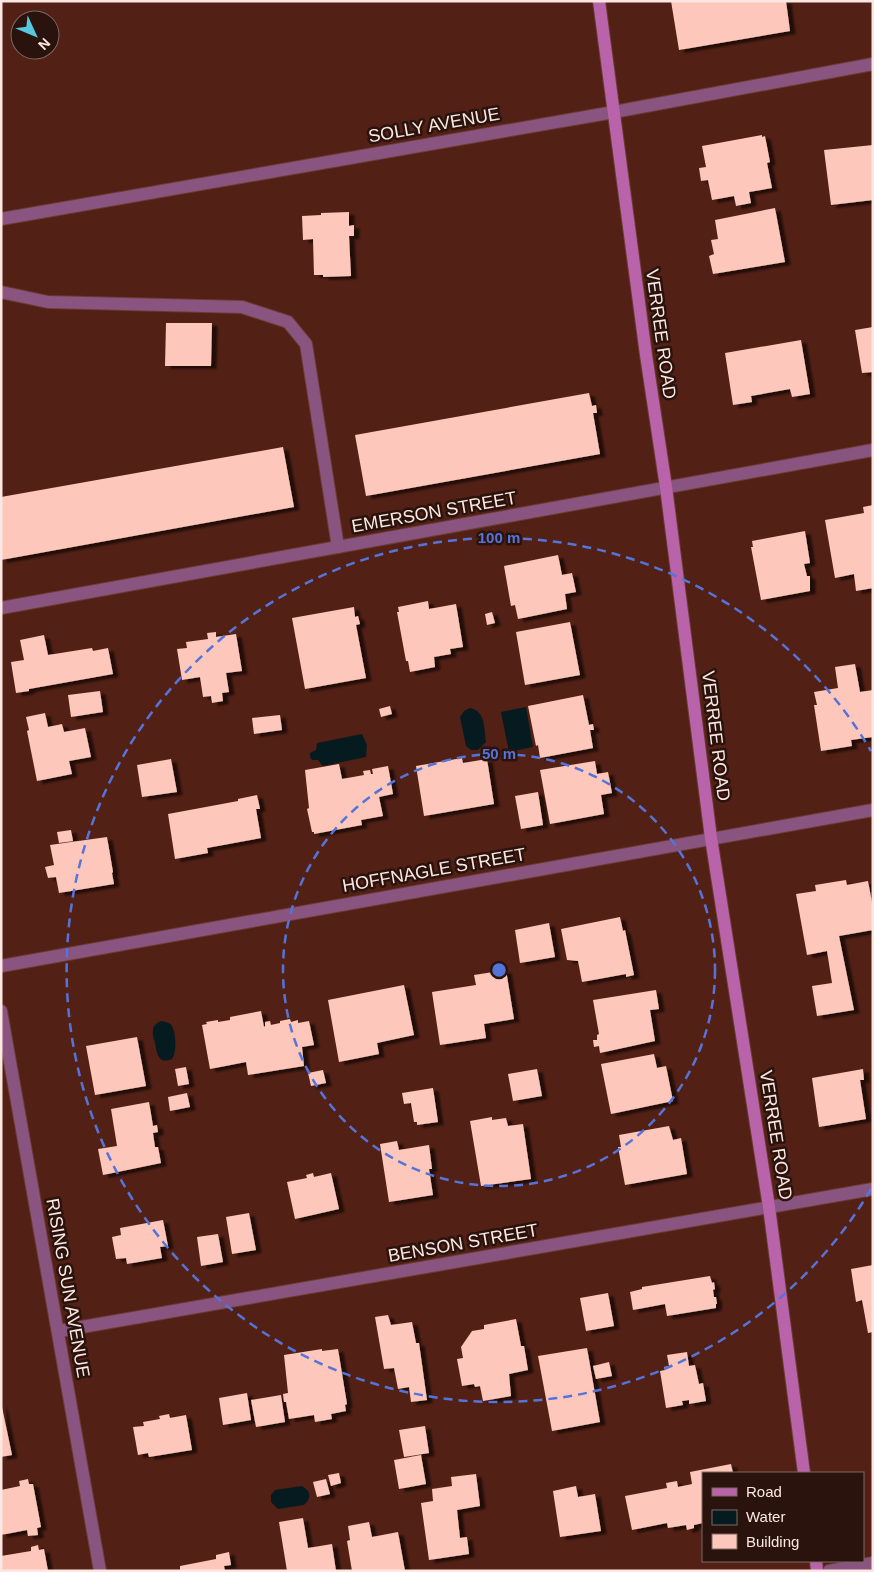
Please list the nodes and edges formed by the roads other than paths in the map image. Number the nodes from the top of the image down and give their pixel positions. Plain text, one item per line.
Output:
1 (599, 1) edge
2 (873, 64) edge
3 (614, 112) junction
4 (1, 219) edge
5 (1, 292) edge
6 (873, 450) edge
7 (666, 487) junction
8 (338, 547) junction
9 (1, 608) edge
10 (873, 810) edge
11 (711, 838) junction
12 (1, 966) edge
13 (1, 1011) edge
14 (873, 1189) edge
15 (769, 1207) junction
16 (58, 1331) junction
17 (804, 1472) edge
18 (873, 1563) edge
19 (100, 1571) edge
20 (829, 1571) edge

1 - 3 main road, VERREE ROAD
2 - 3 street, SOLLY AVENUE
3 - 4 street, SOLLY AVENUE
3 - 7 main road, VERREE ROAD
5 - 8 street
6 - 7 street, EMERSON STREET
7 - 8 street, EMERSON STREET
7 - 11 main road, VERREE ROAD
8 - 9 street, EMERSON STREET
10 - 11 street, HOFFNAGLE STREET
11 - 12 street, HOFFNAGLE STREET
11 - 15 main road, VERREE ROAD
13 - 16 street, RISING SUN AVENUE
14 - 15 street, BENSON STREET
15 - 16 street, BENSON STREET
15 - 17 main road, VERREE ROAD
16 - 19 street, RISING SUN AVENUE
18 - 20 street

